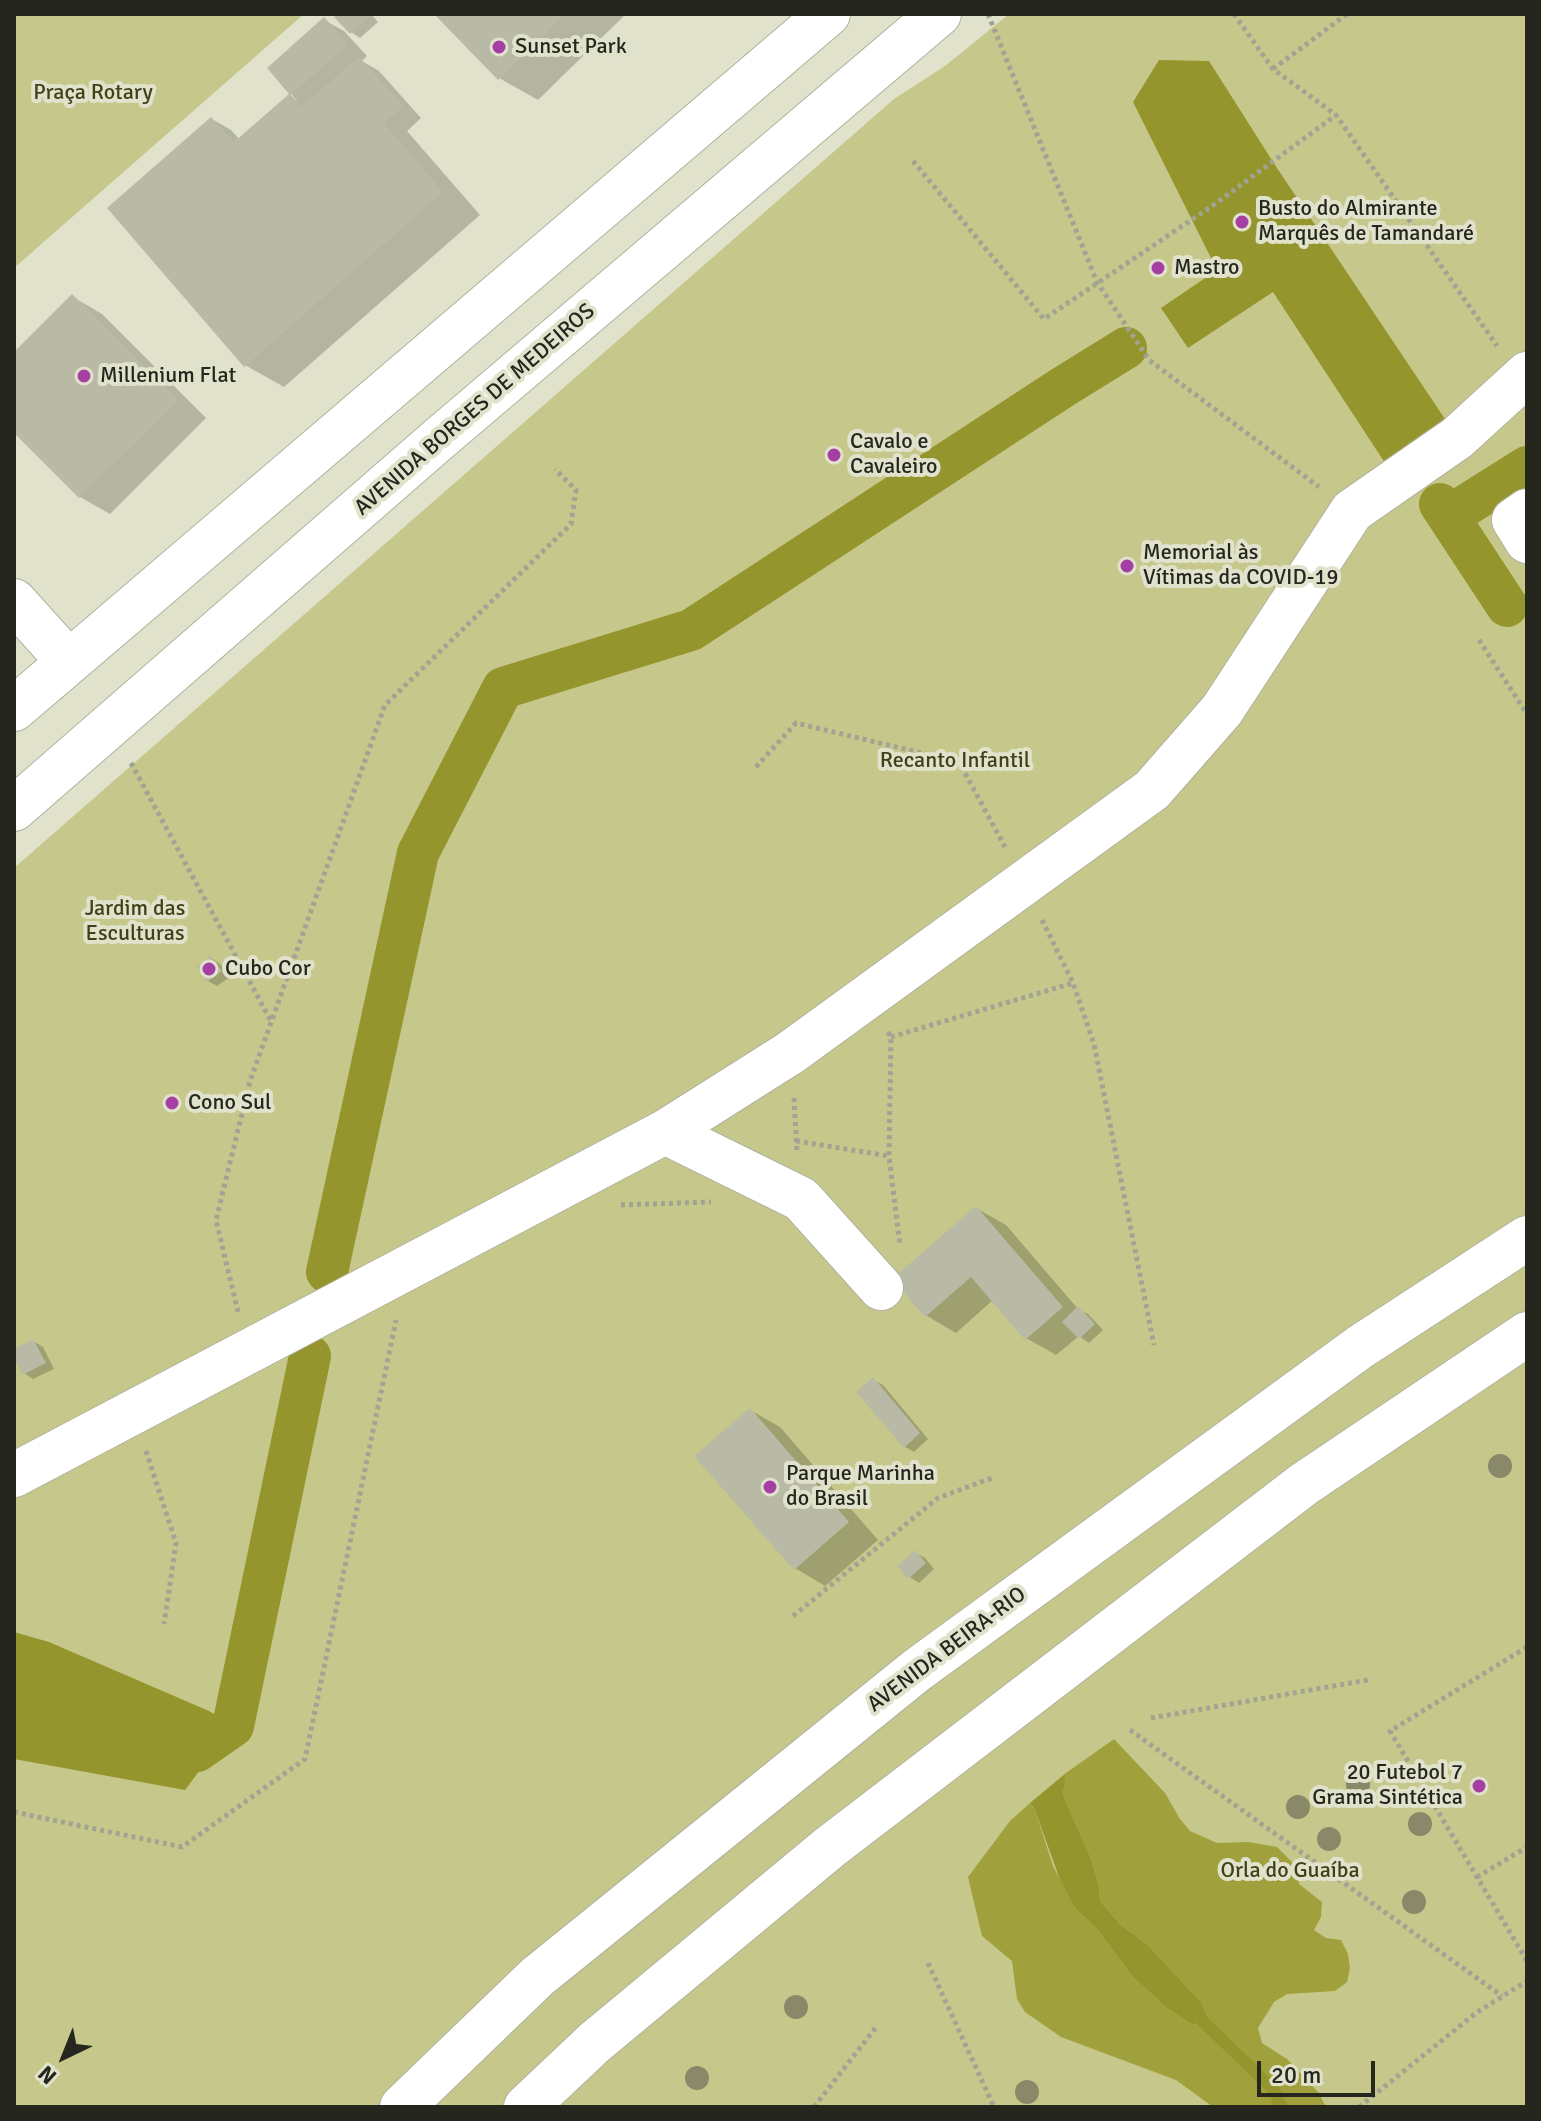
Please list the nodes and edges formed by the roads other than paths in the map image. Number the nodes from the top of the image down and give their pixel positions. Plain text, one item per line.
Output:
1 (828, 14) edge
2 (939, 14) edge
3 (1524, 377) edge
4 (1527, 511) edge
5 (1527, 541) edge
6 (14, 601) edge
7 (68, 661) junction
8 (14, 709) edge
9 (14, 809) edge
10 (665, 1132) junction
11 (1527, 1238) edge
12 (881, 1288) dead end
13 (1527, 1334) edge
14 (14, 1475) edge
15 (402, 2107) edge
16 (526, 2107) edge

1 - 7 main road
2 - 9 main road, AVENIDA BORGES DE MEDEIROS
3 - 10 main road
4 - 5 main road
6 - 7 main road
7 - 8 main road
10 - 12 main road
10 - 14 main road
11 - 15 main road, AVENIDA BEIRA-RIO
13 - 16 main road

